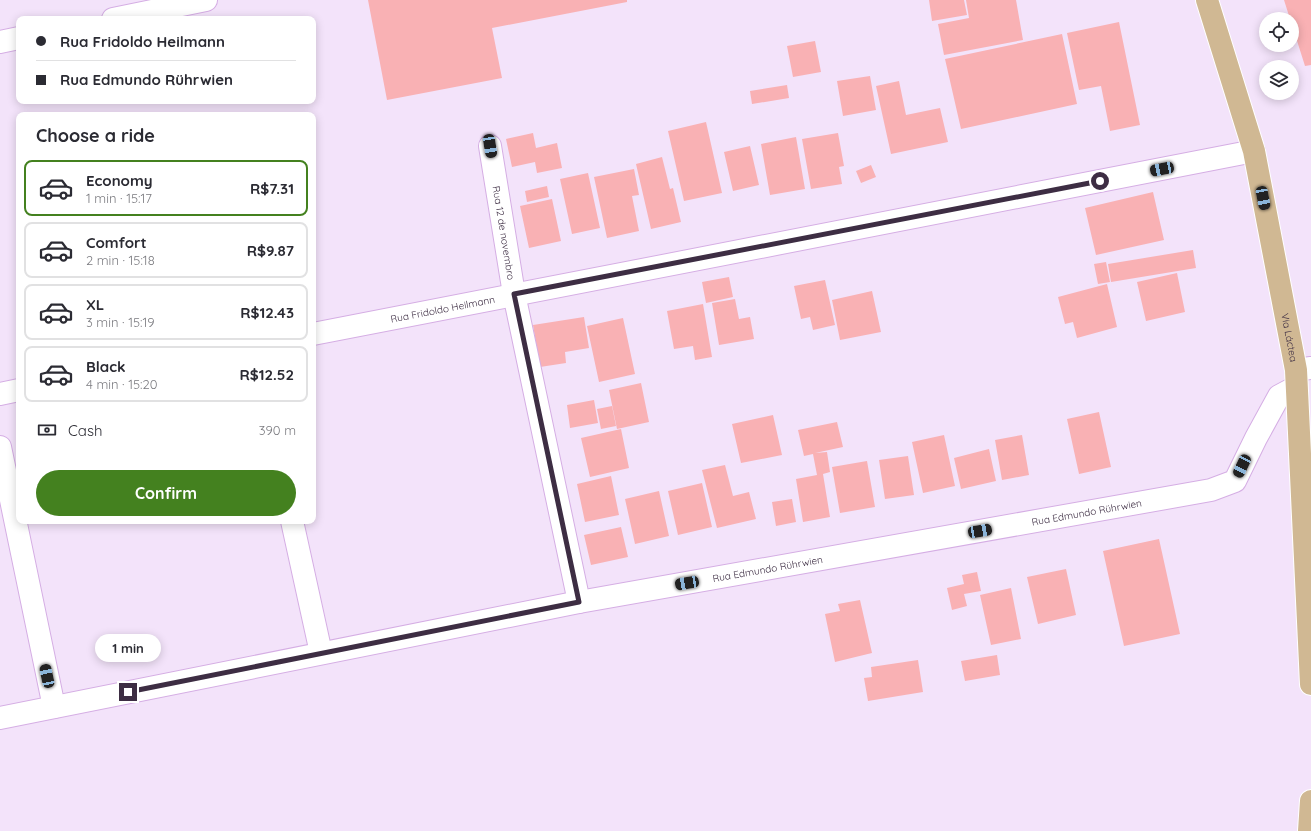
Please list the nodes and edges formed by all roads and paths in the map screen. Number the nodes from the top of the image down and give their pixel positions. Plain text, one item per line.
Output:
1 (206, 0) edge
2 (1207, 0) edge
3 (128, 16) edge
4 (16, 39) edge
5 (0, 42) edge
6 (490, 146) dead end
7 (1254, 151) junction
8 (514, 294) junction
9 (316, 333) edge
10 (1301, 375) edge
11 (16, 391) edge
12 (0, 394) edge
13 (0, 447) edge
14 (293, 524) edge
15 (579, 602) junction
16 (321, 653) junction
17 (1311, 684) edge
18 (54, 707) junction
19 (0, 718) edge
20 (1311, 801) edge
21 (1310, 829) edge

1 - 3 street
2 - 7 main road, Via Láctea
4 - 5 street
6 - 8 street, Rua 12 de novembro
7 - 8 street, Rua Fridoldo Heilmann
7 - 10 main road, Via Láctea
8 - 9 street, Rua Fridoldo Heilmann
8 - 15 street, Rua 12 de novembro
10 - 15 street, Rua Edmundo Rührwien
10 - 17 main road, Via Láctea
11 - 12 street
13 - 18 street
14 - 16 street
15 - 16 street, Rua Edmundo Rührwien
16 - 18 street, Rua Edmundo Rührwien
18 - 19 street, Rua Edmundo Rührwien
20 - 21 main road

